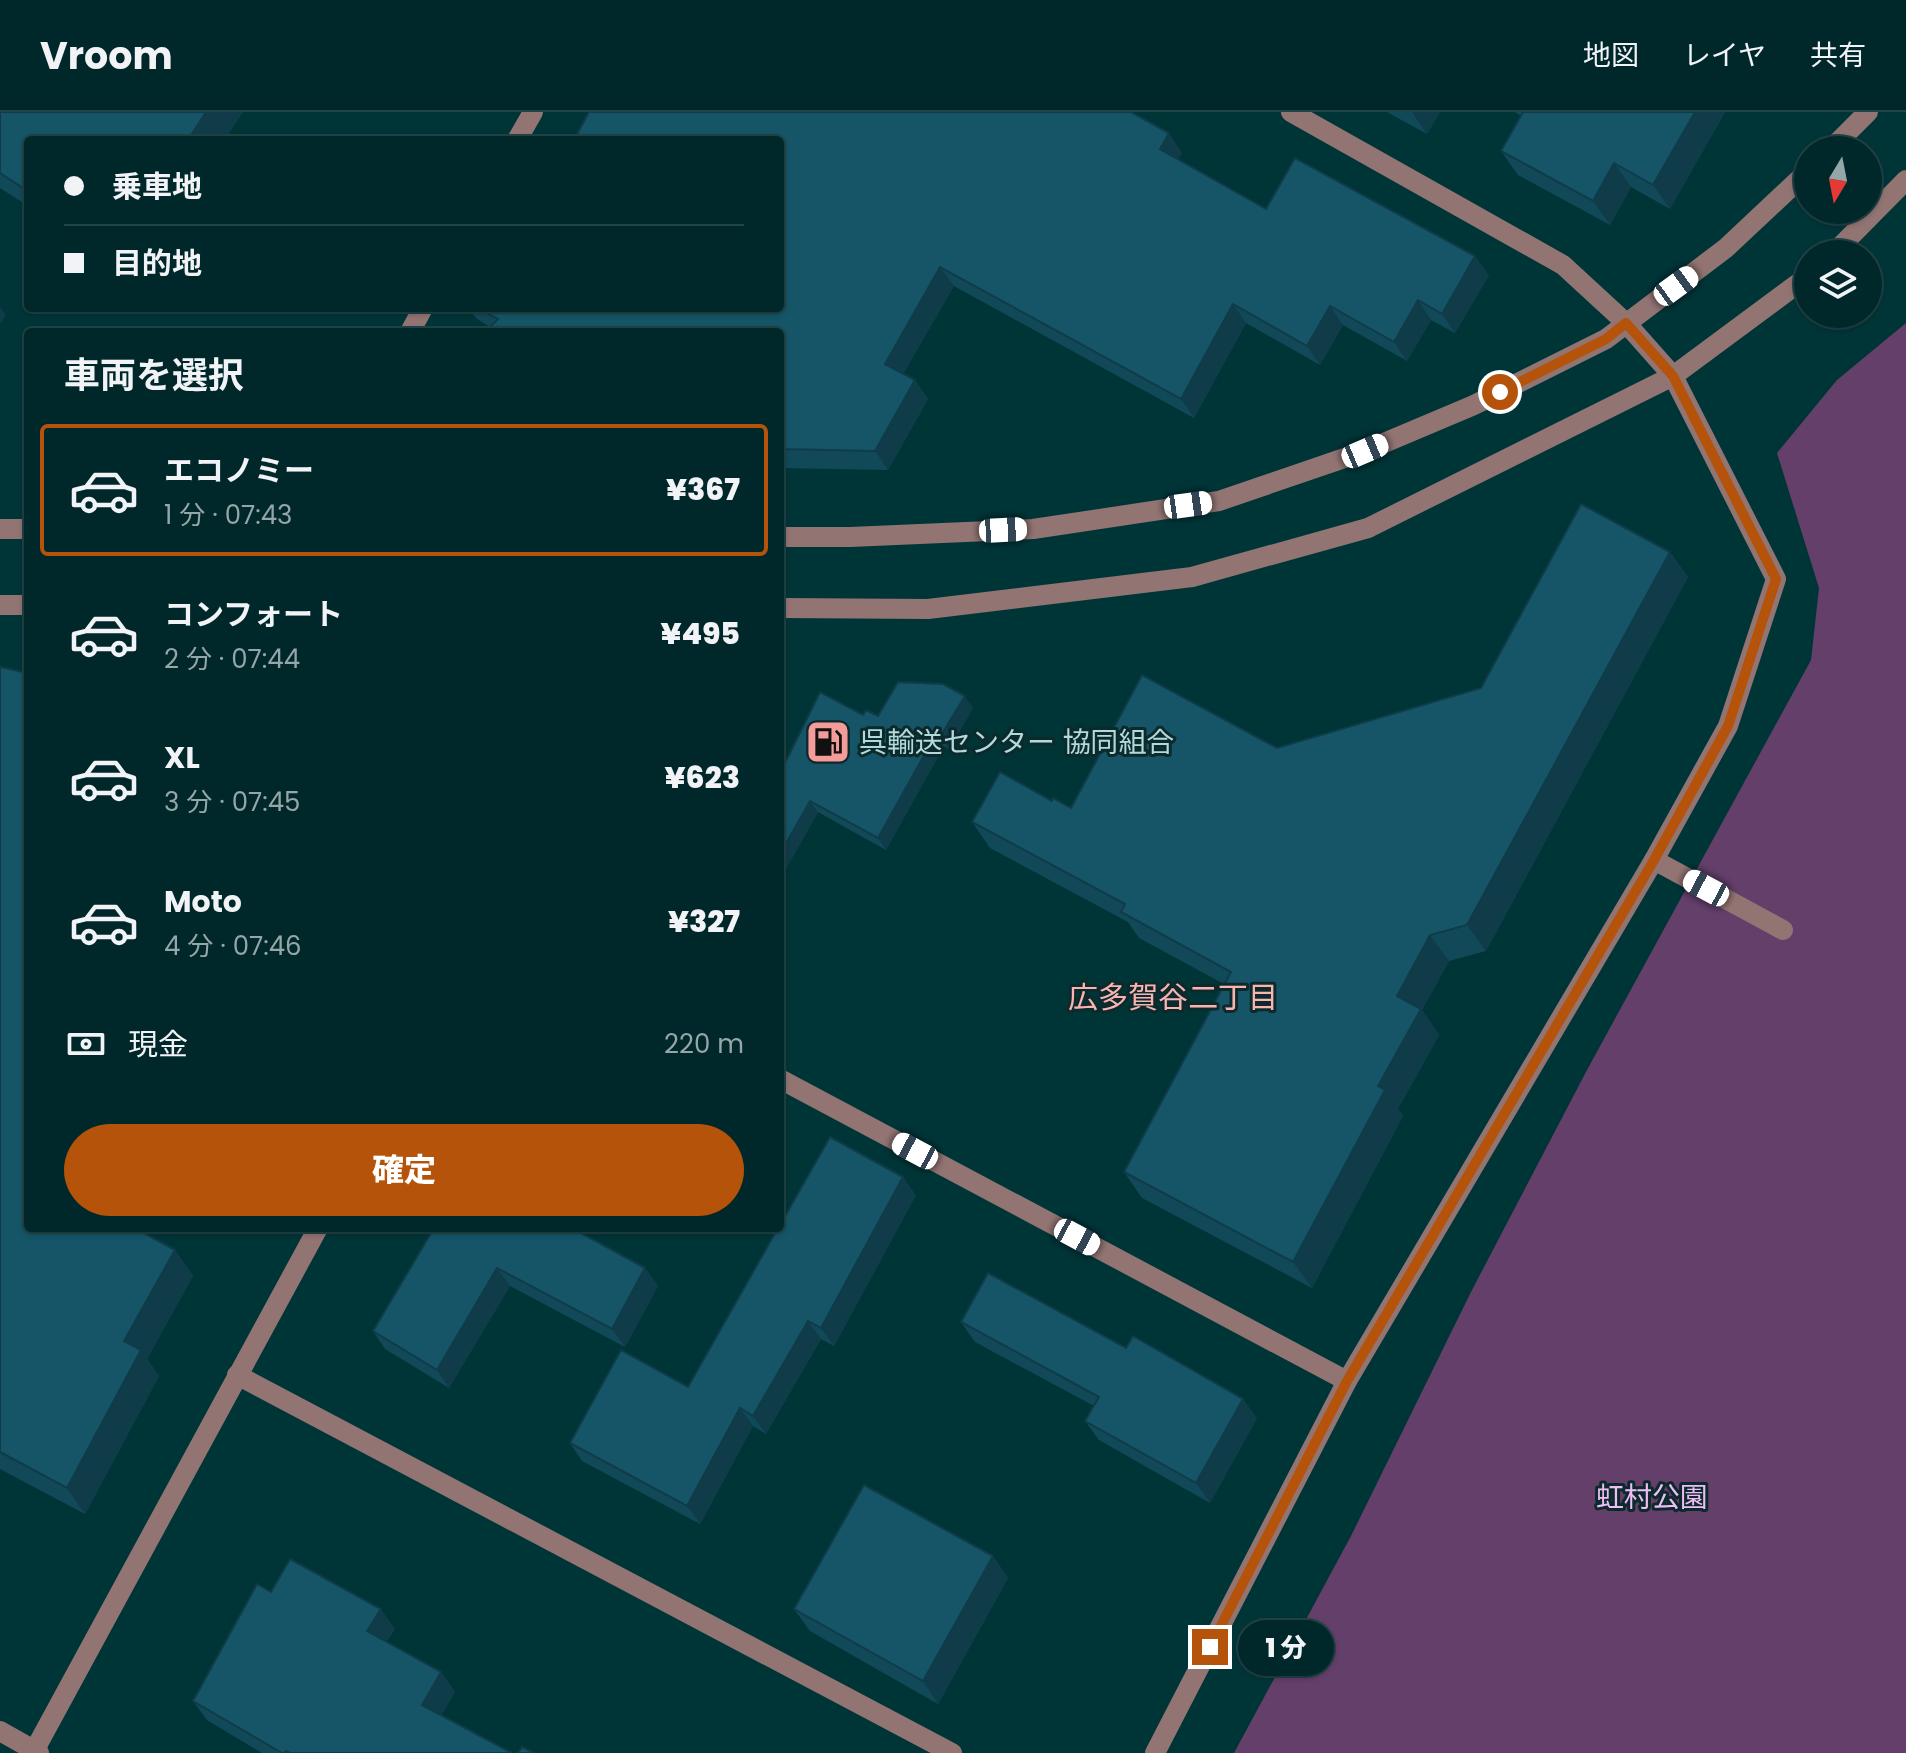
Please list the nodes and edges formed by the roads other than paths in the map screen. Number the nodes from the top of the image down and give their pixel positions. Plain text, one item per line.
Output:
1 (533, 112) edge
2 (1291, 112) edge
3 (1868, 112) edge
4 (519, 136) edge
5 (1844, 136) edge
6 (1906, 180) edge
7 (1794, 184) edge
8 (1847, 240) edge
9 (1794, 286) edge
10 (1626, 323) junction
11 (1673, 376) junction
12 (0, 529) edge
13 (24, 529) edge
14 (784, 537) edge
15 (0, 605) edge
16 (24, 605) edge
17 (784, 608) edge
18 (1654, 860) junction
19 (1783, 930) dead end
20 (784, 1081) edge
21 (316, 1232) edge
22 (237, 1375) junction
23 (1347, 1381) junction
24 (0, 1731) edge
25 (35, 1752) edge
26 (952, 1753) edge
27 (1155, 1753) edge

1 - 4 street
2 - 10 street
3 - 5 street
6 - 8 street
7 - 10 street
9 - 11 street
10 - 11 street
10 - 14 street
11 - 17 street
11 - 18 street
12 - 13 street
15 - 16 street
18 - 19 street
18 - 23 street
20 - 23 street
21 - 22 street
22 - 25 street
22 - 26 street
23 - 27 street
24 - 25 street

